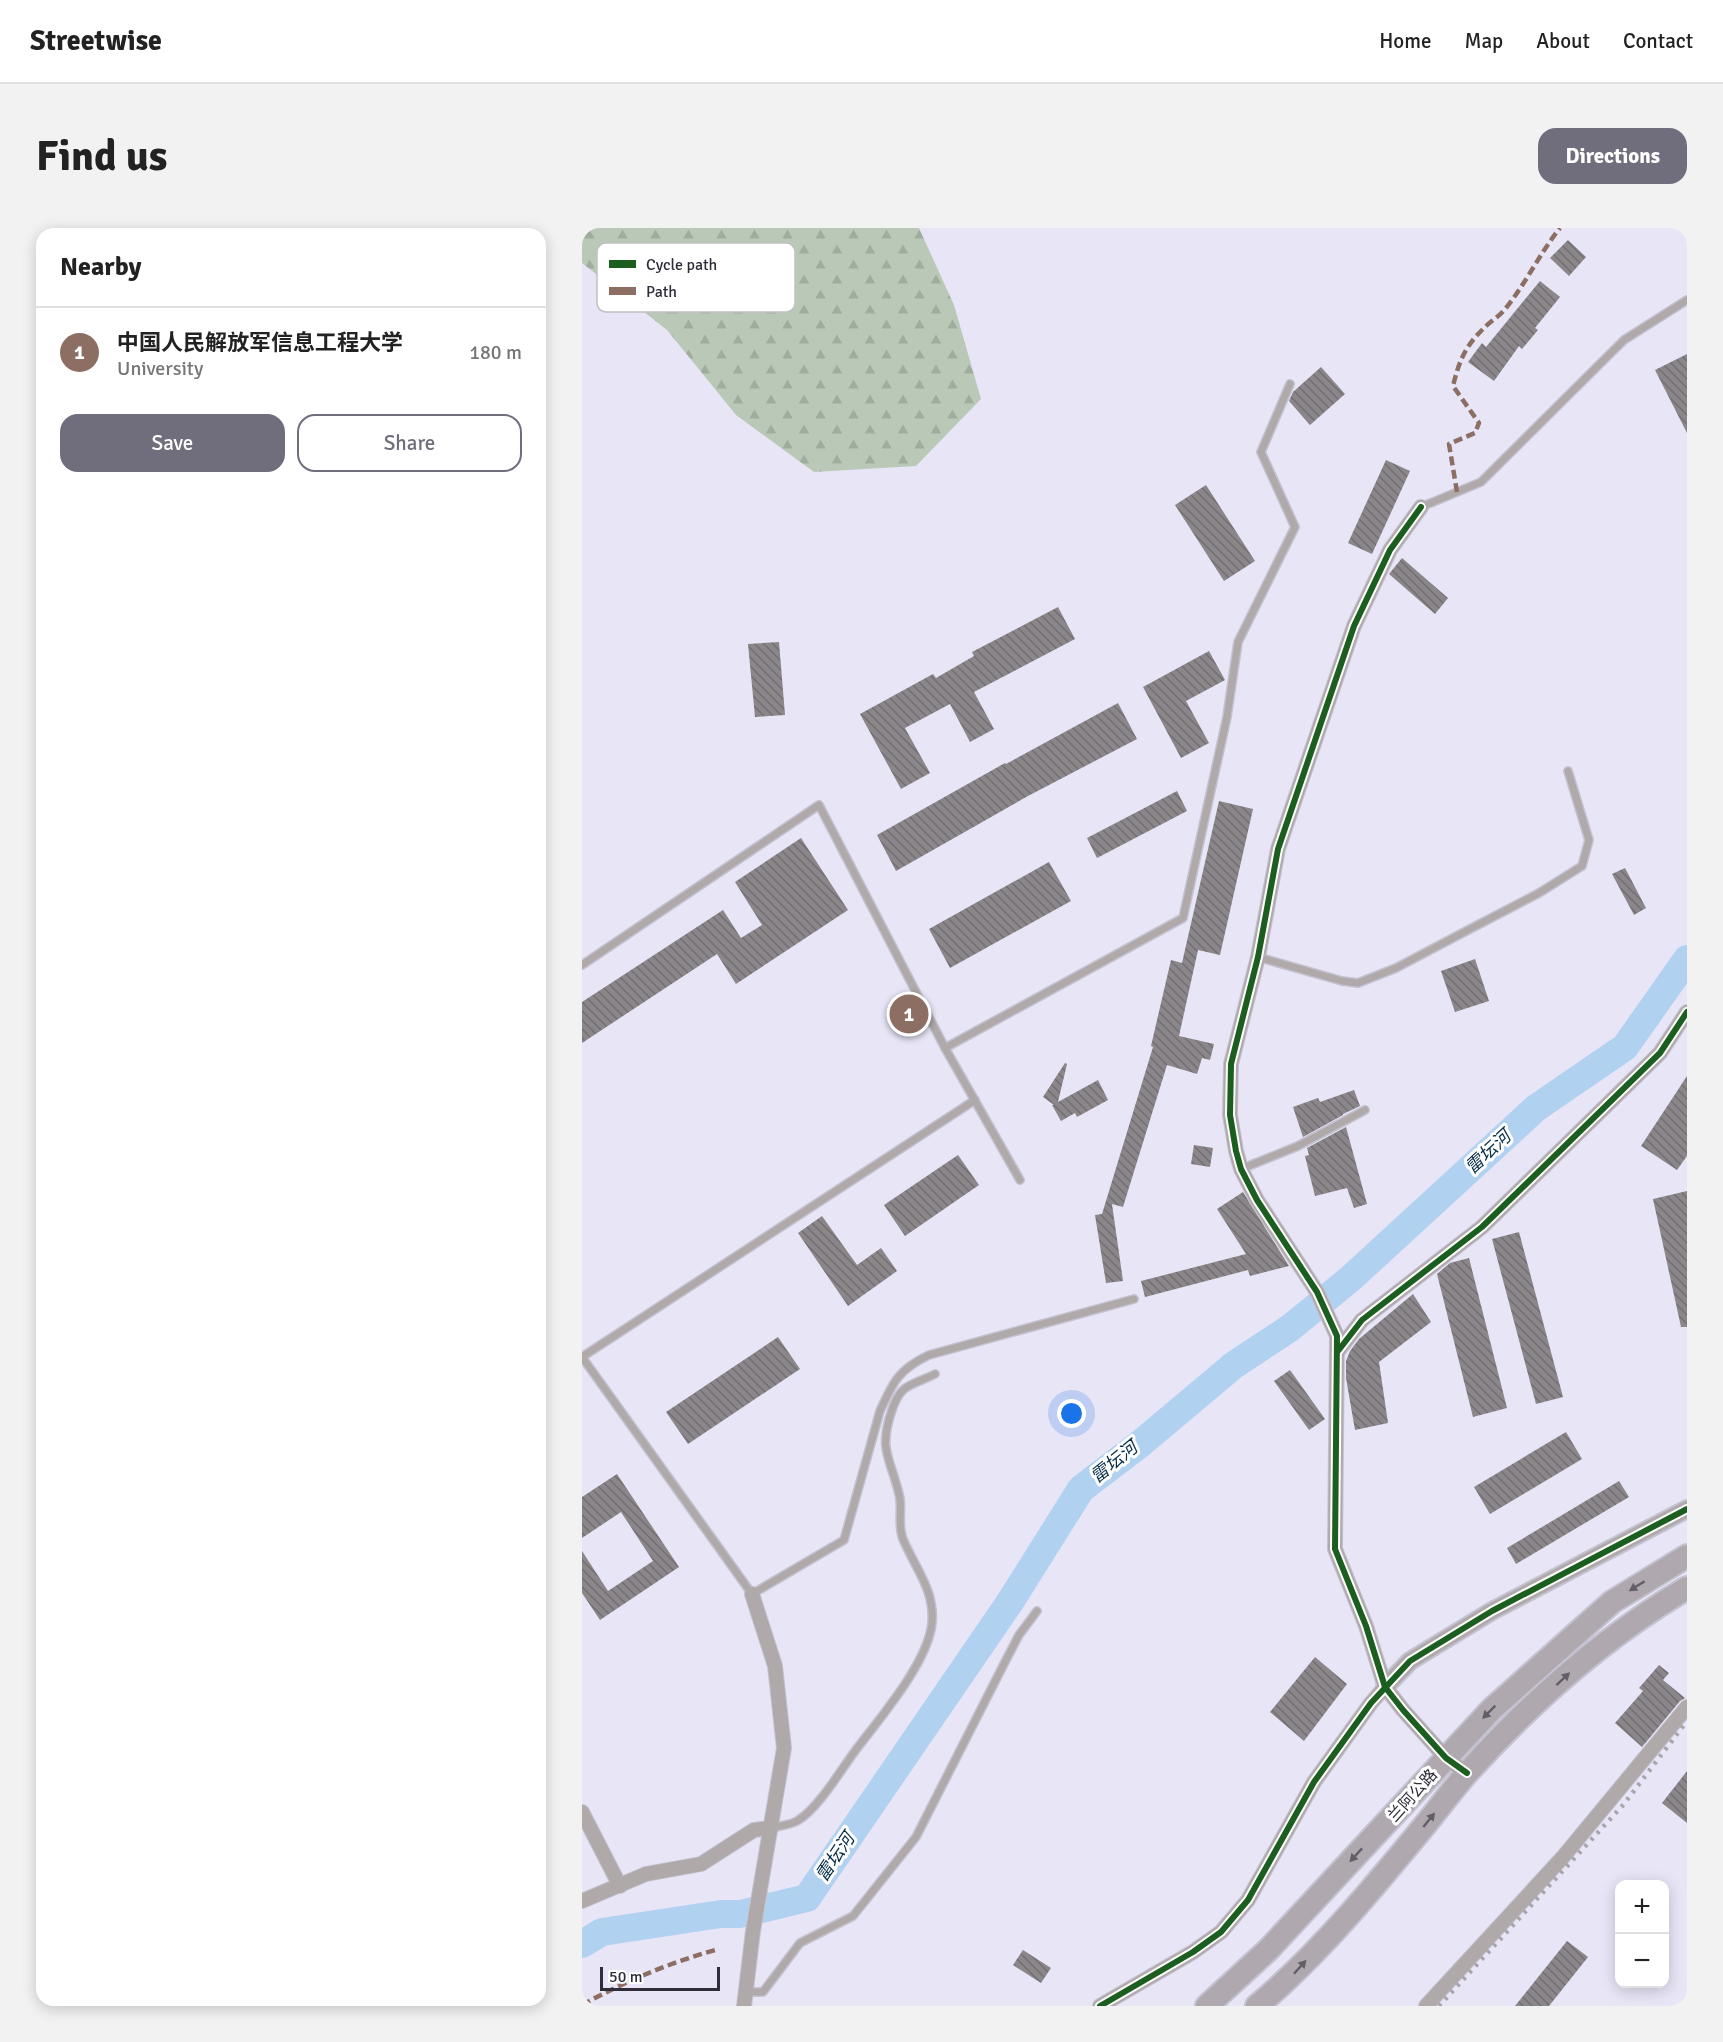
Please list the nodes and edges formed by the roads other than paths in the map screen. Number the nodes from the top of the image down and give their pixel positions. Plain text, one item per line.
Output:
1 (1687, 300) edge
2 (1290, 384) dead end
3 (1421, 507) joint
4 (1568, 771) dead end
5 (1257, 957) junction
6 (582, 965) edge
7 (1687, 1012) edge
8 (945, 1048) junction
9 (975, 1100) junction
10 (1365, 1110) dead end
11 (1241, 1169) junction
12 (1020, 1180) dead end
13 (1134, 1299) dead end
14 (1338, 1351) junction
15 (582, 1357) edge
16 (935, 1374) dead end
17 (1687, 1509) edge
18 (1687, 1556) edge
19 (1687, 1588) edge
20 (752, 1594) junction
21 (1037, 1611) dead end
22 (1385, 1687) junction
23 (1687, 1707) edge
24 (1446, 1758) junction
25 (1467, 1773) junction
26 (582, 1812) edge
27 (771, 1828) junction
28 (620, 1886) junction
29 (582, 1901) edge
30 (745, 1999) edge
31 (1100, 2006) edge
32 (1207, 2006) edge
33 (1257, 2006) edge
34 (1426, 2006) edge

1 - 3 lane
2 - 8 lane
3 - 5 street
4 - 5 lane
5 - 11 street
6 - 8 lane
7 - 14 street
8 - 9 lane
9 - 12 lane
9 - 15 lane
10 - 11 lane
11 - 14 street
13 - 20 lane
14 - 22 street
15 - 20 lane
16 - 27 lane
17 - 22 street
18 -> 24 highway, 兰阿公路
25 -> 19 highway, 兰阿公路
20 - 27 street
21 - 30 lane
22 - 24 street
22 - 31 street
23 - 34 street
24 - 25 street
24 -> 32 highway, 兰阿公路
33 -> 25 highway, 兰阿公路
26 - 28 street
27 - 28 street
27 - 30 street
28 - 29 street

